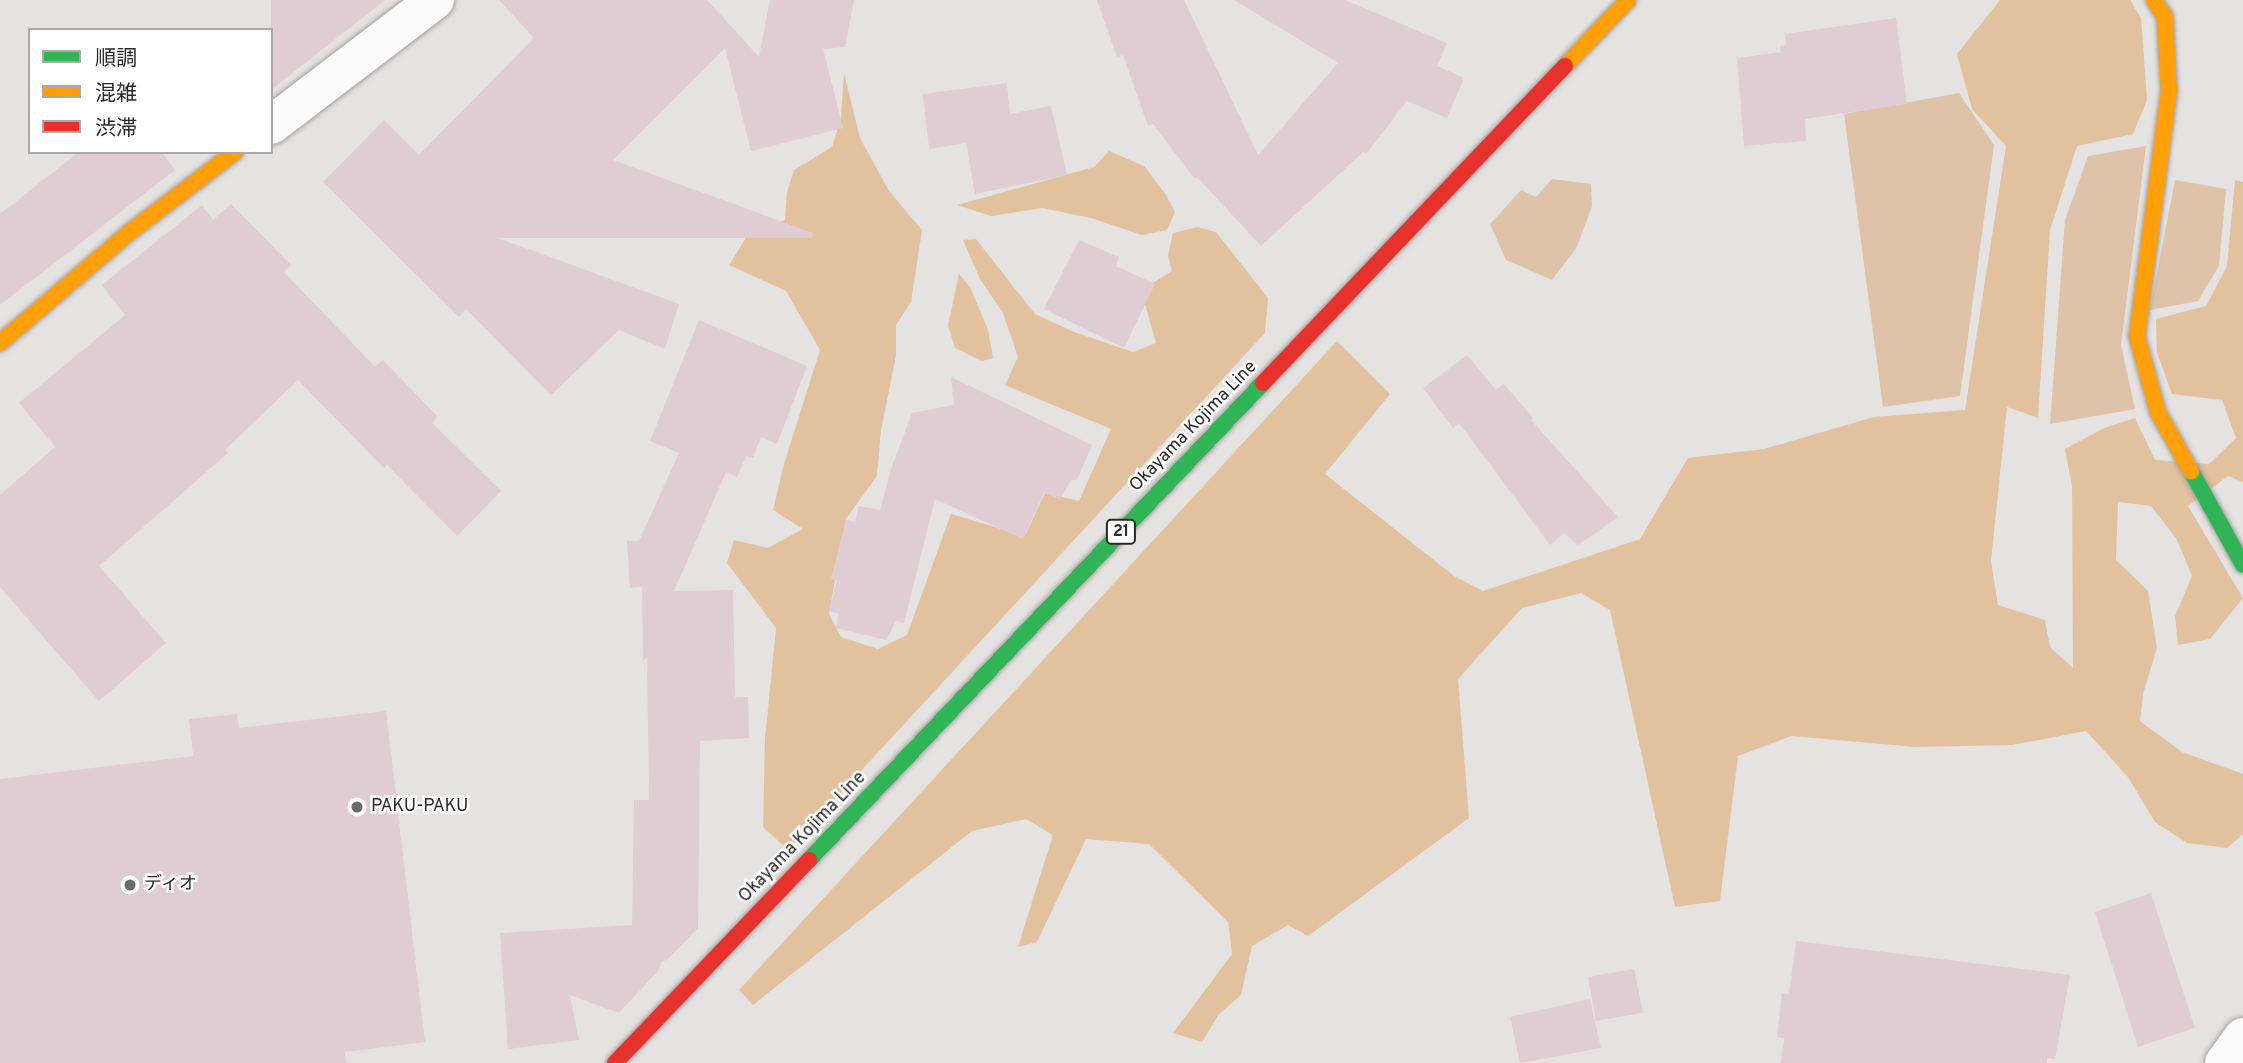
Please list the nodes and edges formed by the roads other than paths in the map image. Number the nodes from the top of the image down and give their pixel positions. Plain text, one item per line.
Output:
1 (435, 0) edge
2 (1628, 0) edge
3 (2154, 0) edge
4 (273, 123) edge
5 (232, 154) edge
6 (0, 343) edge
7 (2243, 565) edge
8 (2243, 1037) edge
9 (615, 1063) edge
10 (2224, 1063) edge

1 - 4 street
2 - 9 main road, Okayama Kojima Line / 21
3 - 7 main road
5 - 6 main road
8 - 10 street

